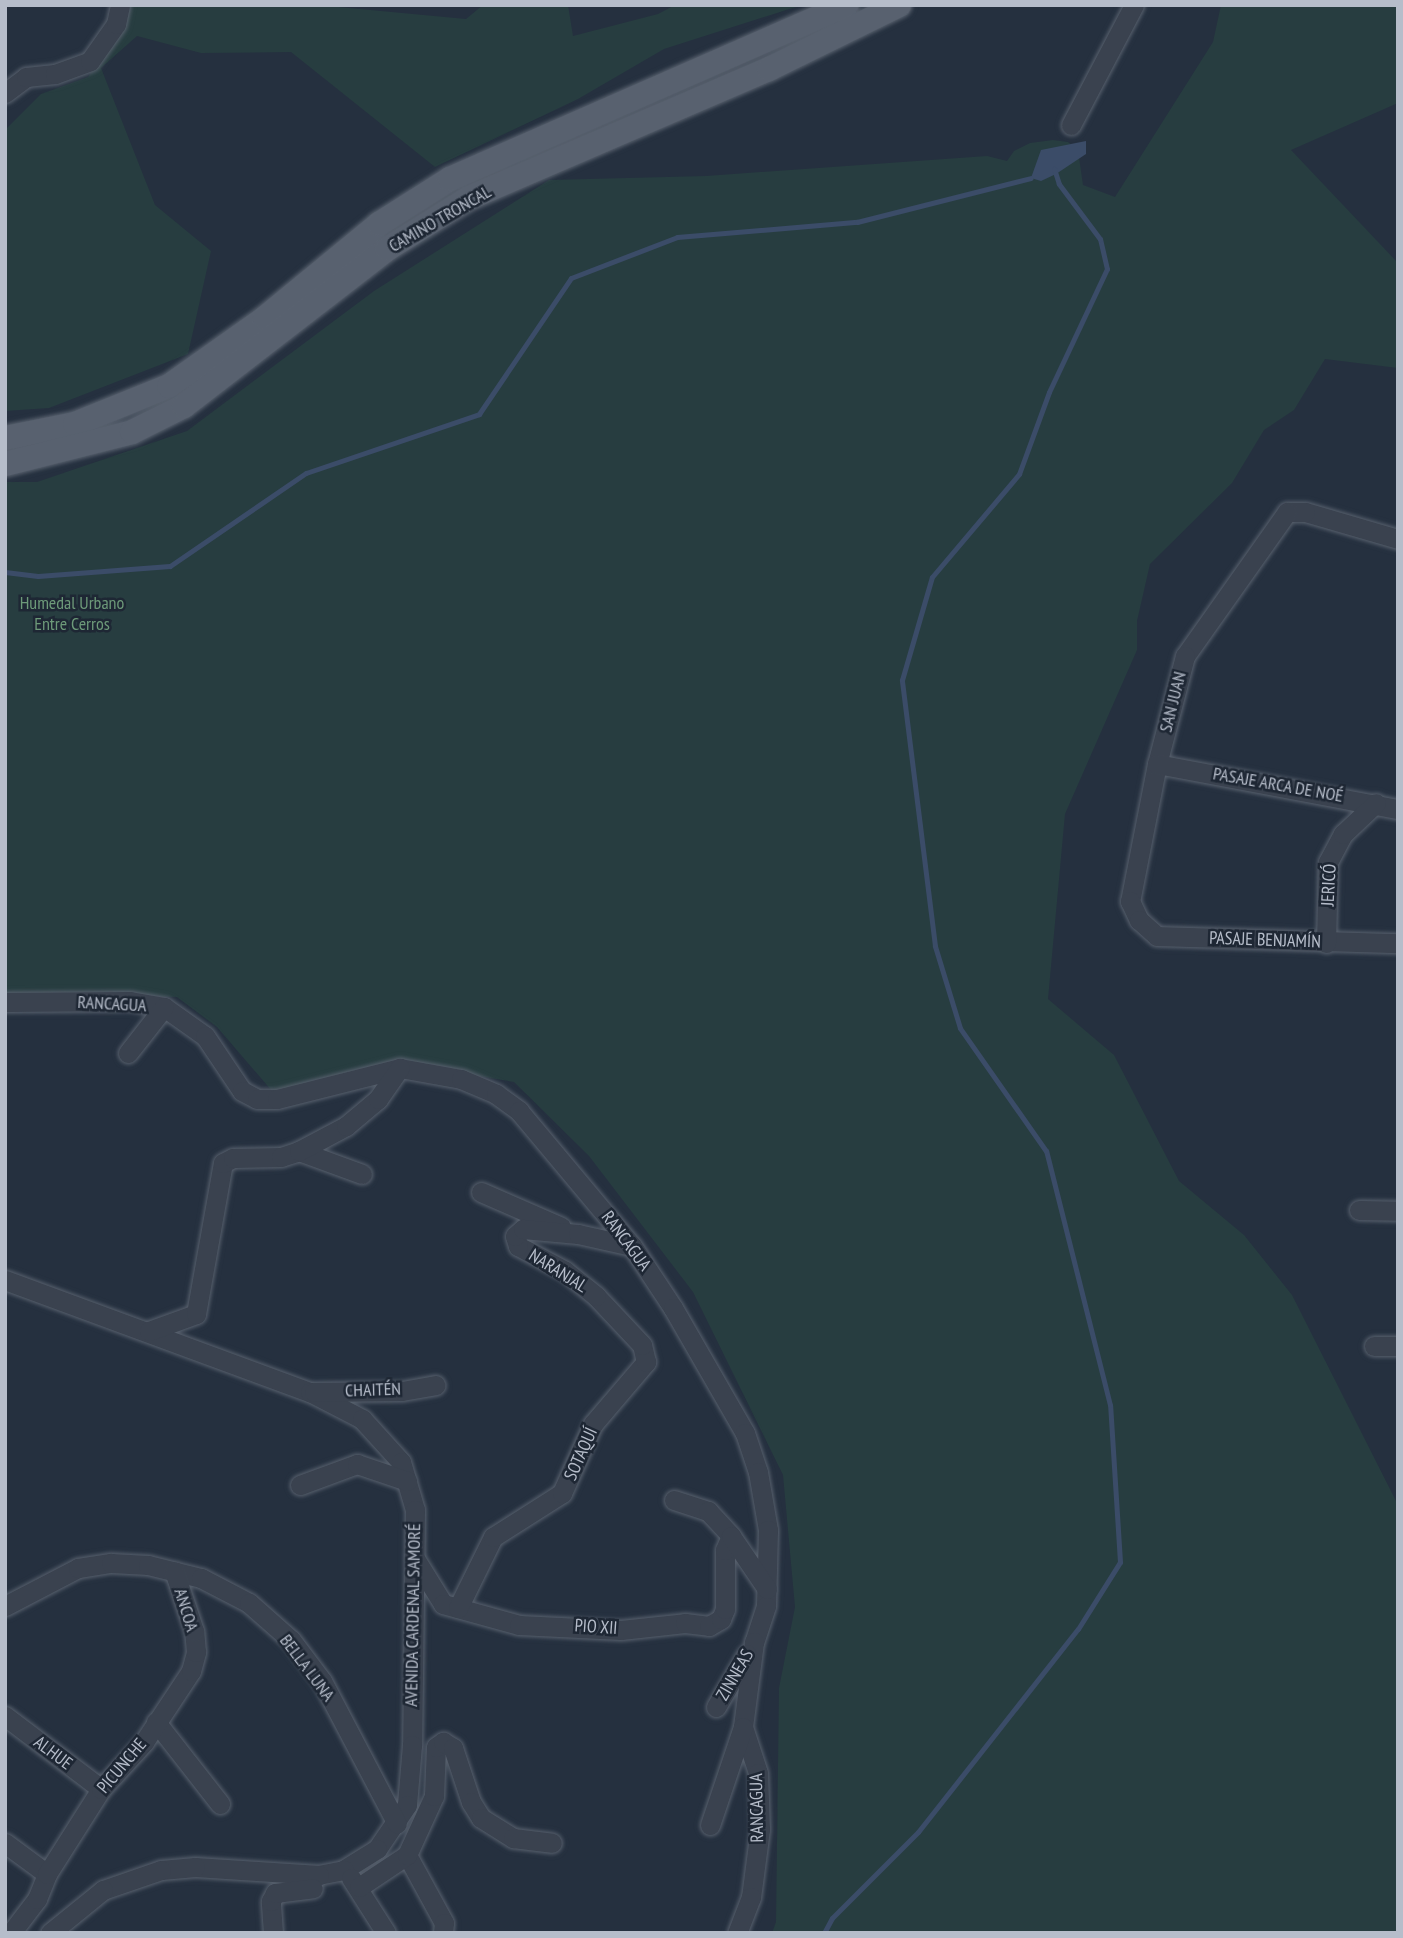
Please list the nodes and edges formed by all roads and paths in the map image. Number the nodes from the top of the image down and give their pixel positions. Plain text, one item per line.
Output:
1 (120, 5) edge
2 (846, 5) edge
3 (899, 5) edge
4 (1135, 5) edge
5 (5, 93) edge
6 (1071, 125) dead end
7 (5, 438) edge
8 (5, 464) edge
9 (1398, 539) edge
10 (1157, 764) junction
11 (1376, 803) junction
12 (1398, 809) edge
13 (1139, 920) joint
14 (1326, 943) junction
15 (1398, 943) edge
16 (5, 1002) edge
17 (164, 1007) junction
18 (128, 1053) dead end
19 (400, 1068) junction
20 (299, 1151) junction
21 (362, 1174) dead end
22 (481, 1192) dead end
23 (1359, 1210) dead end
24 (1398, 1211) edge
25 (578, 1234) junction
26 (632, 1246) junction
27 (5, 1280) edge
28 (149, 1331) junction
29 (1374, 1346) dead end
30 (1398, 1346) edge
31 (646, 1356) joint
32 (435, 1385) dead end
33 (310, 1392) junction
34 (407, 1481) junction
35 (300, 1485) dead end
36 (674, 1500) dead end
37 (731, 1536) junction
38 (413, 1556) junction
39 (174, 1571) junction
40 (767, 1589) junction
41 (5, 1606) edge
42 (458, 1608) junction
43 (754, 1642) junction
44 (716, 1707) dead end
45 (5, 1716) edge
46 (156, 1722) junction
47 (743, 1727) junction
48 (101, 1789) junction
49 (220, 1804) dead end
50 (397, 1824) junction
51 (710, 1825) dead end
52 (5, 1843) edge
53 (552, 1843) dead end
54 (407, 1855) junction
55 (337, 1872) junction
56 (47, 1874) junction
57 (359, 1887) junction
58 (11, 1933) edge
59 (50, 1933) edge
60 (273, 1933) edge
61 (386, 1933) edge
62 (443, 1933) edge
63 (737, 1933) edge

1 - 5 street
2 - 7 main road, CAMINO TRONCAL
3 - 8 main road, CAMINO TRONCAL
4 - 6 street
9 - 10 street, SAN JUAN
10 - 11 street, PASAJE ARCA DE NOÉ
10 - 13 street, SAN JUAN
11 - 12 street, PASAJE ARCA DE NOÉ
11 - 14 street, JERICÓ
13 - 14 street, PASAJE BENJAMÍN
14 - 15 street, PASAJE BENJAMÍN
16 - 17 street, RANCAGUA
17 - 18 street
17 - 19 street, RANCAGUA
19 - 20 street
19 - 26 street, RANCAGUA
20 - 21 street
20 - 28 street
22 - 25 street, NARANJAL
23 - 24 street
25 - 26 street, NARANJAL
25 - 31 street, NARANJAL
26 - 40 street, RANCAGUA
27 - 28 street, AVENIDA CARDENAL SAMORÉ
28 - 33 street, AVENIDA CARDENAL SAMORÉ
29 - 30 street
31 - 42 street, SOTAQUÍ
32 - 33 street, CHAITÉN
33 - 34 street, AVENIDA CARDENAL SAMORÉ
34 - 35 street
34 - 38 street, AVENIDA CARDENAL SAMORÉ
36 - 37 street
37 - 40 street
37 - 42 street, PIO XII
38 - 42 street, PIO XII
38 - 50 street, AVENIDA CARDENAL SAMORÉ
39 - 41 street, BELLA LUNA
39 - 46 street, ANCOA
39 - 50 street, BELLA LUNA
40 - 43 street, RANCAGUA
43 - 44 street, ZINNEAS
43 - 47 street, RANCAGUA
45 - 48 street, ALHUE
46 - 48 street, PICUNCHE
46 - 49 street, PICUNCHE
47 - 51 street
47 - 63 street, RANCAGUA
48 - 56 street, PICUNCHE
50 - 55 street, AVENIDA CARDENAL SAMORÉ
52 - 56 street
53 - 54 street
54 - 57 street
54 - 62 street
55 - 57 street
55 - 59 street
55 - 60 street, AVENIDA CARDENAL SAMORÉ
56 - 58 street, PICUNCHE
57 - 61 street

